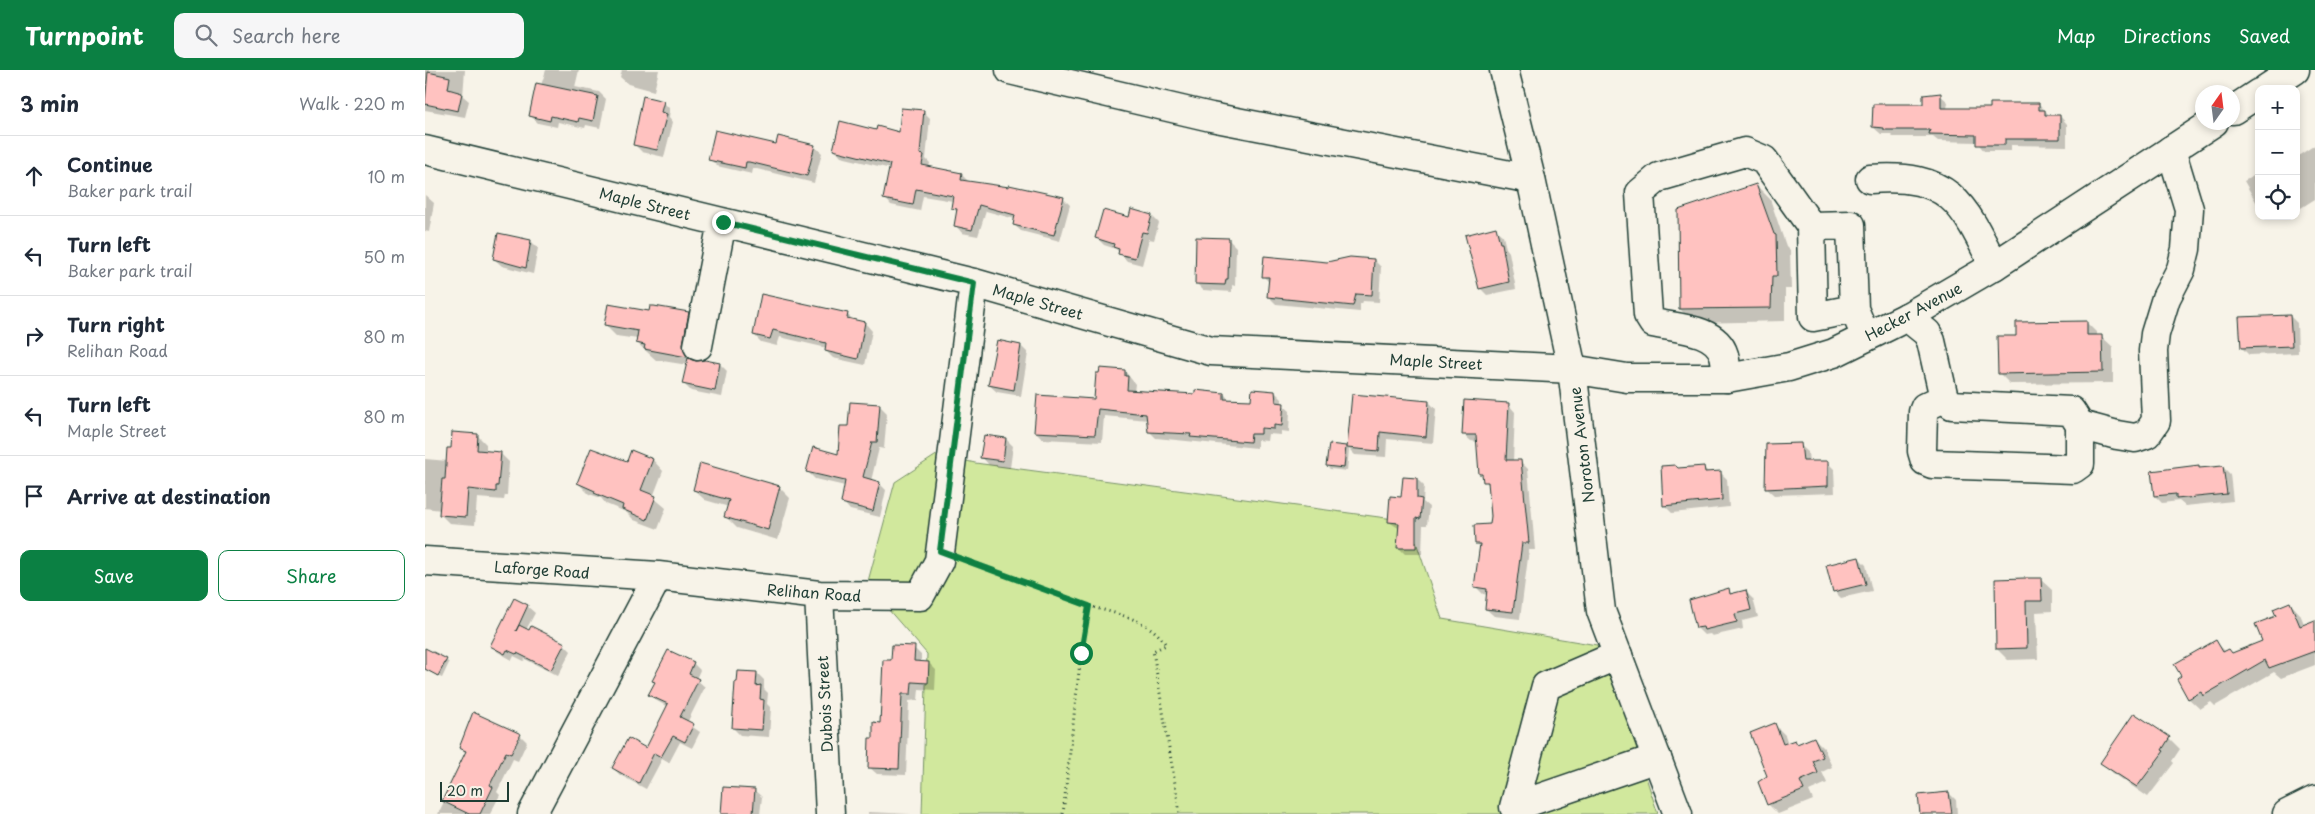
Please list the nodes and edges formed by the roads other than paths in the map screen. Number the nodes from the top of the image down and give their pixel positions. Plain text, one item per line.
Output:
1 (1010, 70) edge
2 (2295, 70) edge
3 (1506, 78) edge
4 (2272, 85) edge
5 (2255, 96) edge
6 (2240, 105) edge
7 (2202, 130) edge
8 (425, 150) edge
9 (2171, 150) junction
10 (1531, 178) junction
11 (1871, 179) dead end
12 (723, 222) junction
13 (1811, 226) junction
14 (1995, 266) junction
15 (974, 283) junction
16 (1854, 309) junction
17 (1907, 317) junction
18 (1866, 337) junction
19 (698, 346) dead end
20 (1573, 369) junction
21 (1727, 378) junction
22 (1944, 398) junction
23 (2080, 425) junction
24 (425, 561) edge
25 (658, 576) junction
26 (819, 595) junction
27 (1618, 655) junction
28 (1657, 758) junction
29 (2315, 800) edge
30 (532, 814) edge
31 (829, 814) edge
32 (1678, 814) edge
33 (2287, 814) edge

1 - 10 main road
2 - 4 main road
3 - 10 main road, Noroton Avenue
5 - 6 main road
7 - 9 main road, Hecker Avenue
8 - 12 main road, Maple Street
9 - 14 main road, Hecker Avenue
9 - 23 main road
10 - 20 main road, Noroton Avenue
11 - 14 main road
12 - 15 main road, Maple Street
12 - 19 main road
13 - 16 main road
13 - 16 main road
13 - 21 main road
14 - 17 main road, Hecker Avenue
15 - 20 main road, Maple Street
15 - 26 main road, Relihan Road
16 - 18 main road
17 - 18 main road, Hecker Avenue
17 - 22 main road
18 - 21 main road, Hecker Avenue
20 - 21 main road, Hecker Avenue
20 - 27 main road, Noroton Avenue
22 - 23 main road
22 - 23 main road
24 - 25 main road, Laforge Road
25 - 26 main road, Relihan Road
25 - 30 main road
26 - 31 main road, Dubois Street
27 - 28 main road, Noroton Avenue
27 - 28 main road
28 - 32 main road, Noroton Avenue
29 - 33 main road

